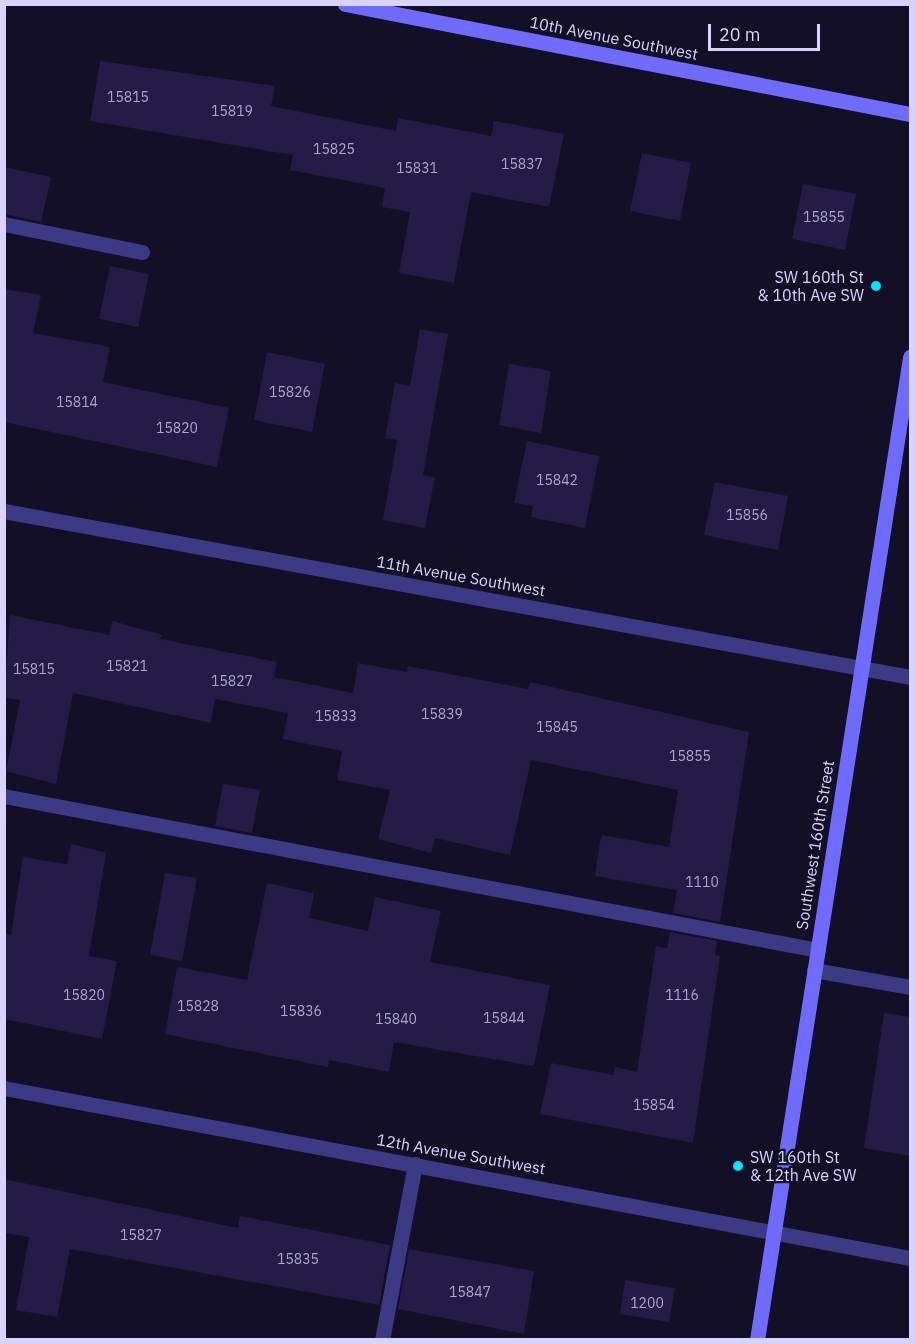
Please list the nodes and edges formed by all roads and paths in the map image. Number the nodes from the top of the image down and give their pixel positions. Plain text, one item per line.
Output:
1 (345, 4) edge
2 (910, 114) edge
3 (4, 224) edge
4 (142, 252) dead end
5 (910, 357) edge
6 (908, 394) edge
7 (4, 511) edge
8 (860, 667) junction
9 (910, 677) edge
10 (4, 796) edge
11 (818, 950) junction
12 (814, 970) junction
13 (910, 987) edge
14 (4, 1089) edge
15 (414, 1164) junction
16 (774, 1230) junction
17 (910, 1258) edge
18 (382, 1340) edge
19 (757, 1340) edge

1 - 2 street, 10th Avenue Southwest
3 - 4 street
5 - 6 street, Southwest 160th Street
6 - 8 street, Southwest 160th Street
7 - 8 street, 11th Avenue Southwest
8 - 9 street, 11th Avenue Southwest
8 - 11 street, Southwest 160th Street
10 - 11 street
11 - 12 street, Southwest 160th Street
12 - 13 street
12 - 16 street, Southwest 160th Street
14 - 15 street, 12th Avenue Southwest
15 - 16 street, 12th Avenue Southwest
15 - 18 street
16 - 17 street, 12th Avenue Southwest
16 - 19 street, Southwest 160th Street

